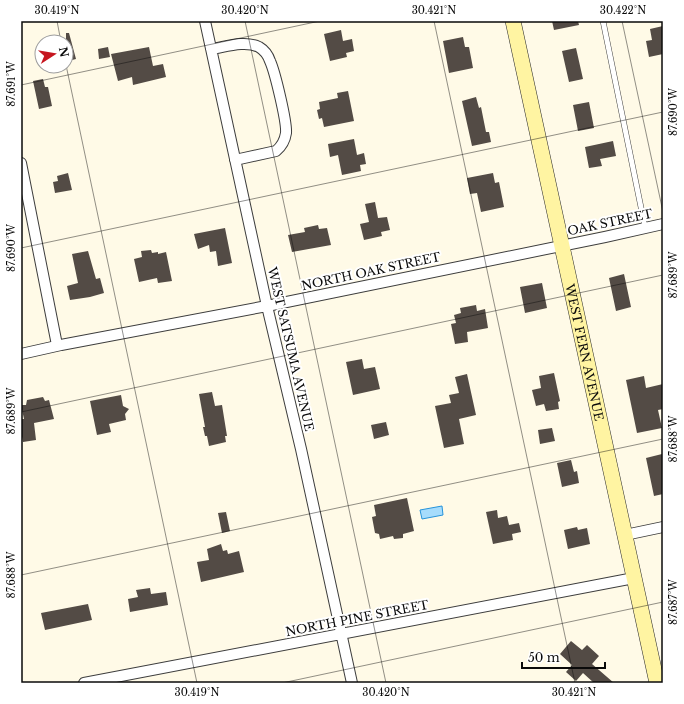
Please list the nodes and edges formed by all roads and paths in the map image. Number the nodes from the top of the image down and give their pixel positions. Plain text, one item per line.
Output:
1 (205, 21) edge
2 (513, 21) edge
3 (603, 21) edge
4 (211, 49) junction
5 (235, 160) junction
6 (21, 163) edge
7 (663, 224) edge
8 (645, 227) junction
9 (562, 245) junction
10 (266, 306) junction
11 (57, 345) junction
12 (21, 354) edge
13 (663, 527) edge
14 (625, 536) junction
15 (634, 578) junction
16 (342, 634) junction
17 (84, 683) edge
18 (352, 683) edge
19 (657, 683) edge

1 - 4 street, WEST SATSUMA AVENUE
2 - 9 street, WEST FERN AVENUE
3 - 8 lane
4 - 5 street, WEST SATSUMA AVENUE
4 - 5 street
5 - 10 street, WEST SATSUMA AVENUE
6 - 11 street
7 - 8 street, OAK STREET
8 - 9 street, OAK STREET
9 - 10 street, NORTH OAK STREET
9 - 14 street, WEST FERN AVENUE
10 - 11 street, NORTH OAK STREET
10 - 16 street, WEST SATSUMA AVENUE
11 - 12 street, NORTH OAK STREET
13 - 14 street
14 - 15 street, WEST FERN AVENUE
15 - 16 street, NORTH PINE STREET
15 - 19 street, WEST FERN AVENUE
16 - 17 street, NORTH PINE STREET
16 - 18 street, WEST SATSUMA AVENUE

